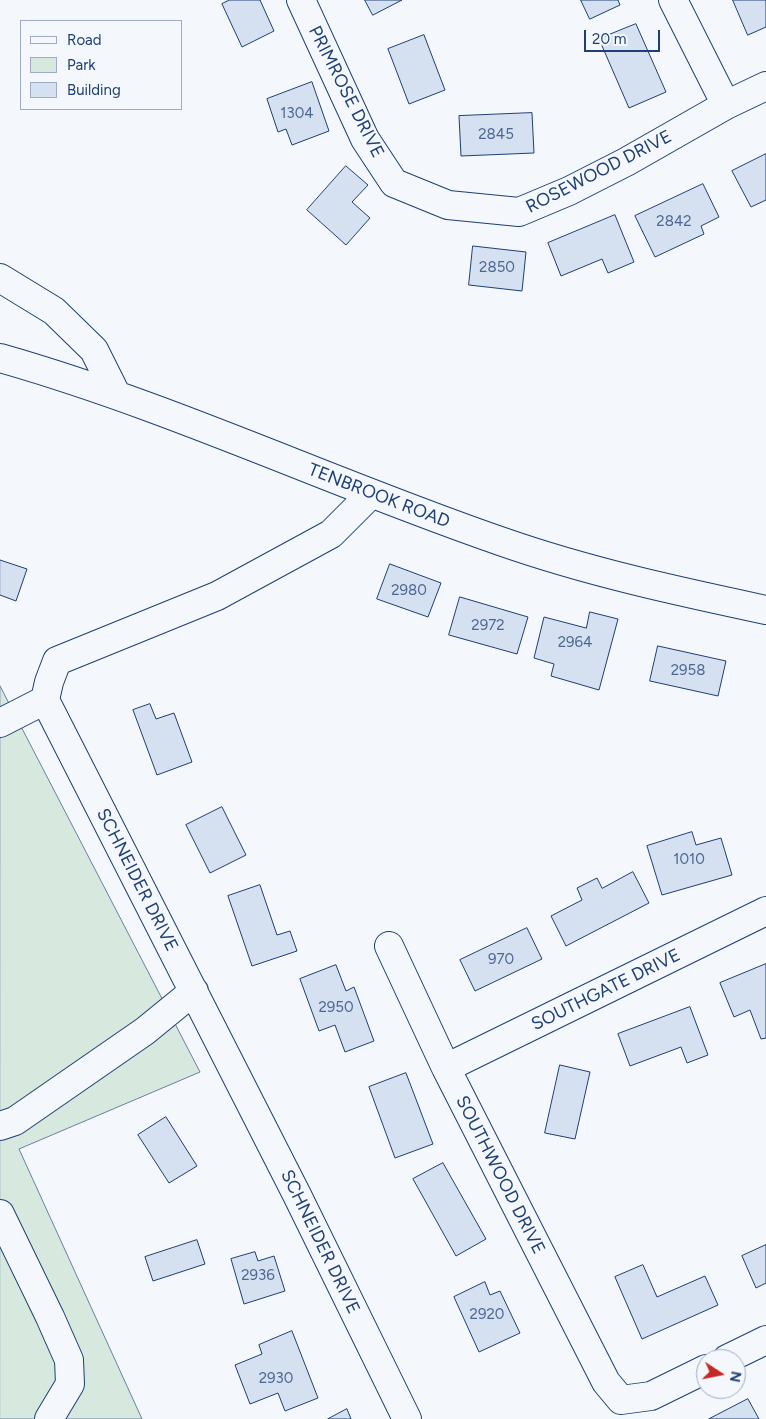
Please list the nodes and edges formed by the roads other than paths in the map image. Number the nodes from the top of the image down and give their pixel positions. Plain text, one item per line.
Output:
1 (301, 0) edge
2 (673, 0) edge
3 (766, 86) edge
4 (726, 105) junction
5 (394, 183) joint
6 (0, 278) edge
7 (0, 358) edge
8 (116, 394) junction
9 (371, 494) junction
10 (766, 610) edge
11 (45, 700) junction
12 (0, 723) edge
13 (766, 911) edge
14 (389, 946) dead end
15 (194, 992) junction
16 (446, 1068) junction
17 (0, 1126) edge
18 (0, 1214) edge
19 (766, 1340) edge
20 (746, 1350) edge
21 (696, 1374) edge
22 (49, 1419) edge
23 (407, 1419) edge

1 - 5 street, PRIMROSE DRIVE
2 - 4 street
3 - 4 street, ROSEWOOD DRIVE
4 - 5 street, ROSEWOOD DRIVE
6 - 8 street
7 - 8 street, TENBROOK ROAD
8 - 9 street, TENBROOK ROAD
9 - 10 street, TENBROOK ROAD
9 - 11 street
11 - 12 street
11 - 15 street, SCHNEIDER DRIVE
13 - 16 street, SOUTHGATE DRIVE
14 - 16 street, SOUTHWOOD DRIVE
15 - 17 street
15 - 23 street, SCHNEIDER DRIVE
16 - 21 street, SOUTHWOOD DRIVE
18 - 22 street
19 - 20 street

